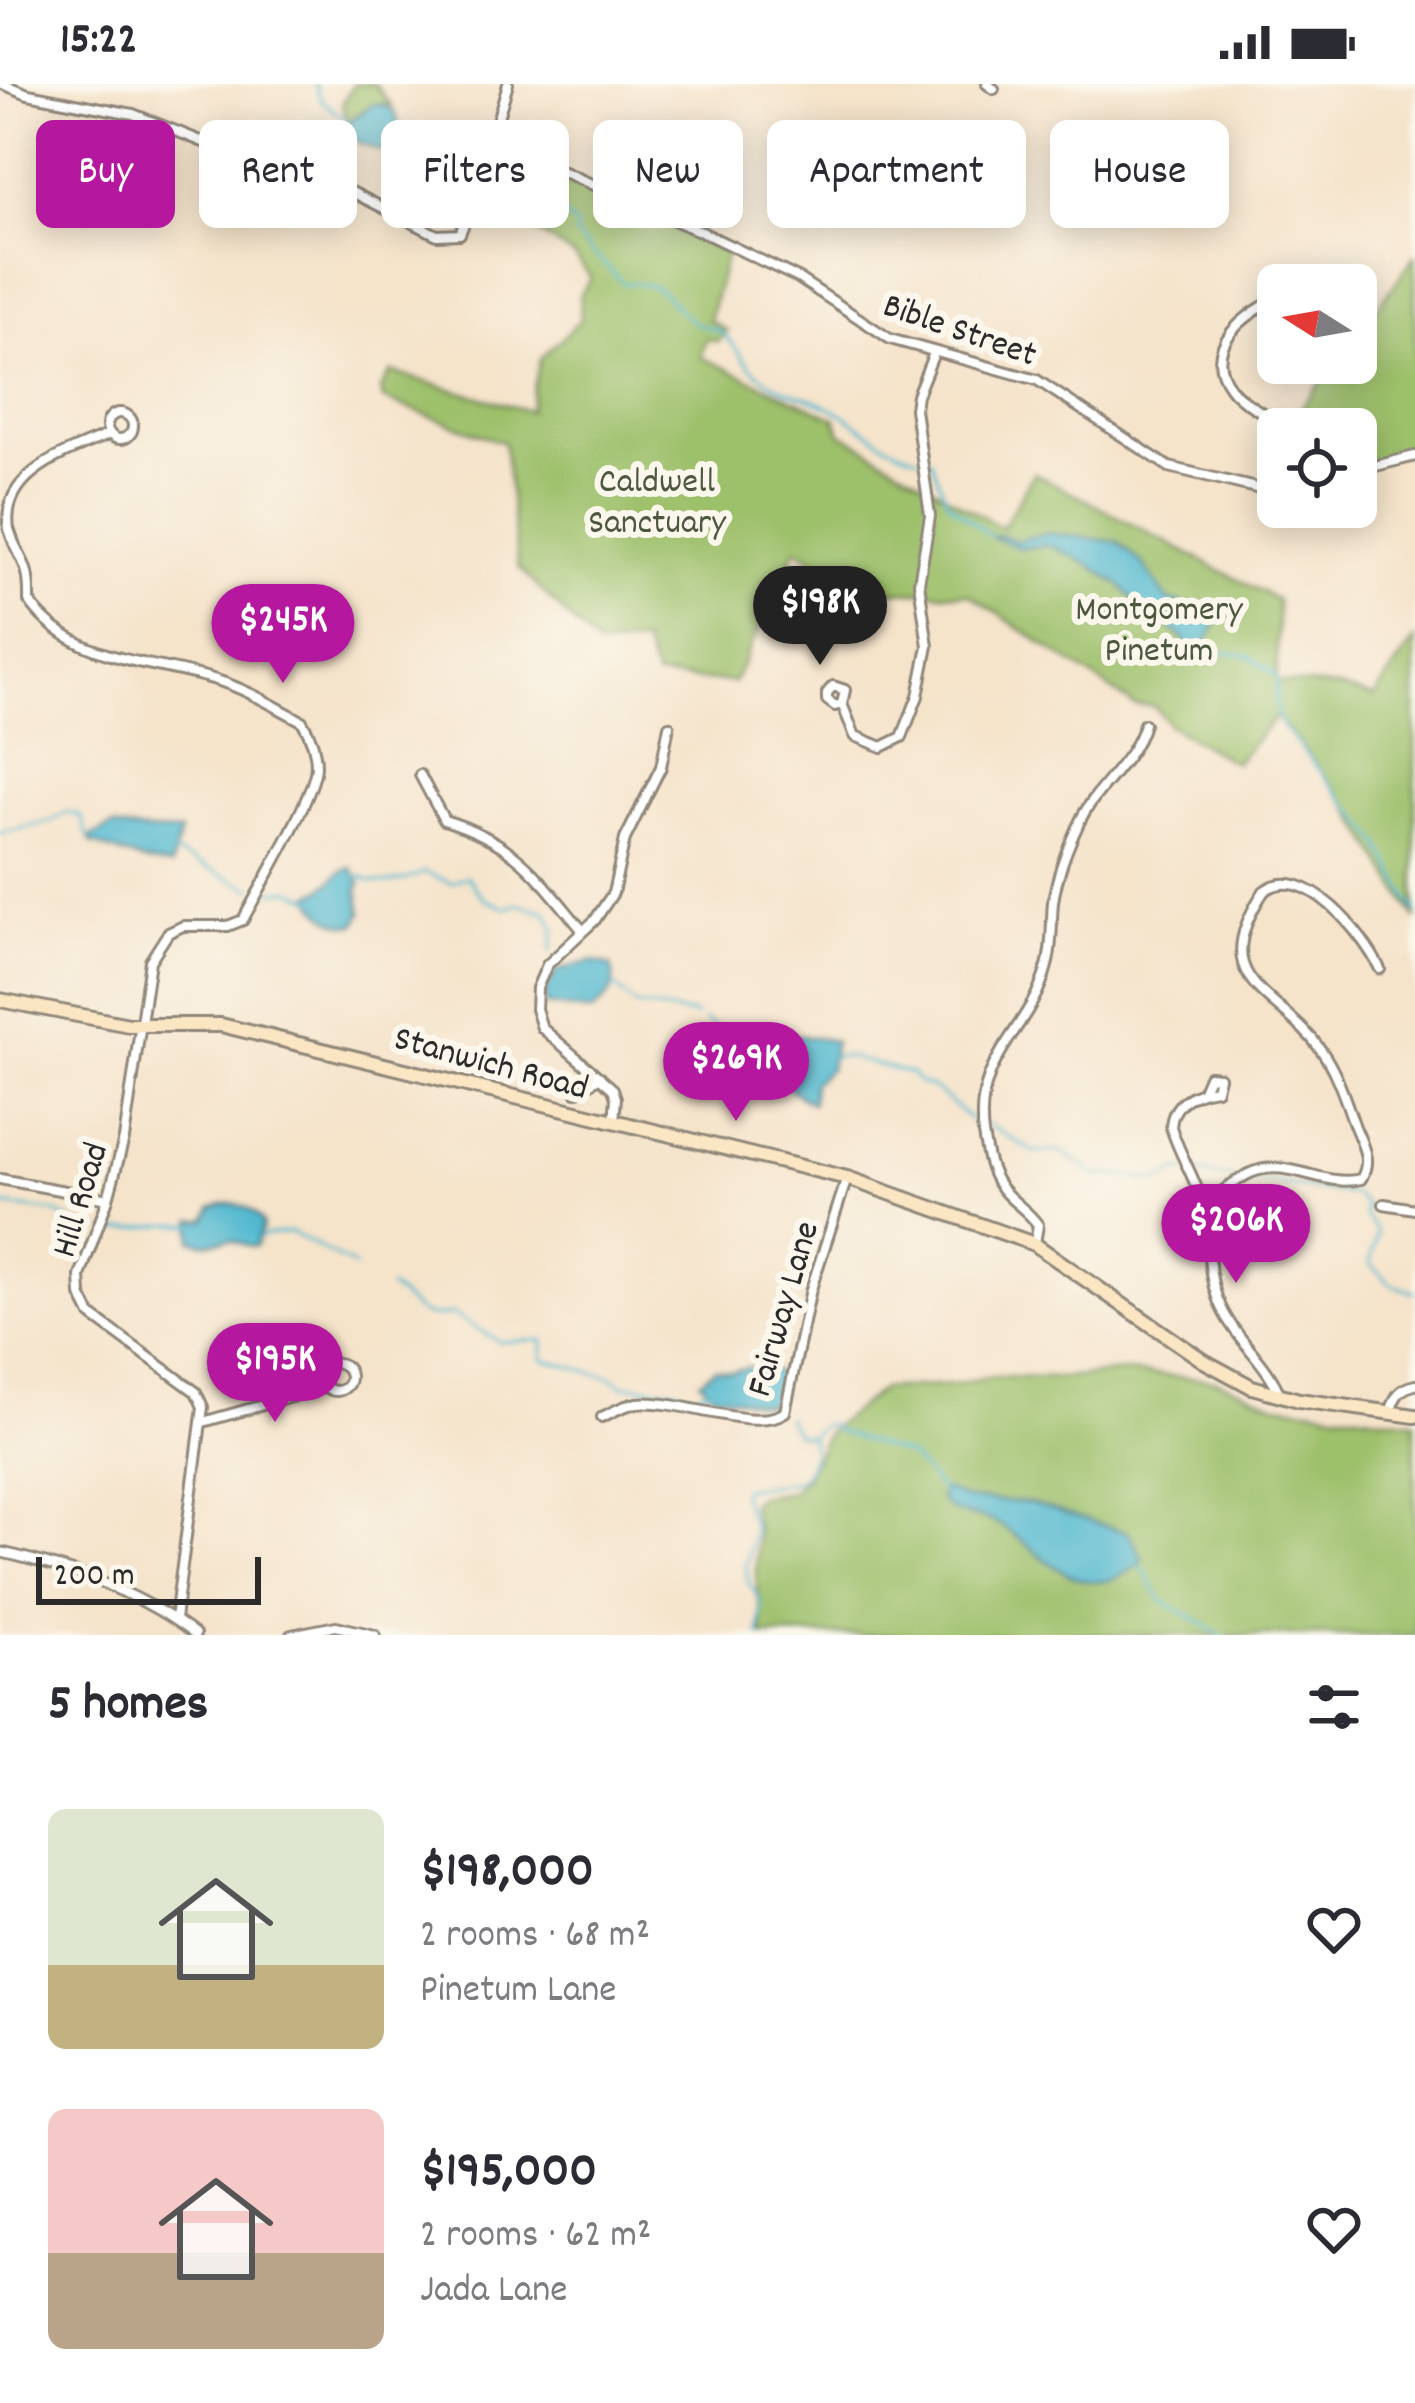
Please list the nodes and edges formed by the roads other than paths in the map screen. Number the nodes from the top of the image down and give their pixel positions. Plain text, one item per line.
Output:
1 (2, 84) edge
2 (508, 84) edge
3 (497, 120) edge
4 (569, 174) edge
5 (381, 206) edge
6 (427, 228) edge
7 (462, 228) edge
8 (1257, 310) edge
9 (934, 352) junction
10 (1257, 408) edge
11 (110, 434) dead end
12 (1415, 456) edge
13 (1377, 466) edge
14 (1257, 488) edge
15 (842, 704) dead end
16 (1144, 724) dead end
17 (669, 727) dead end
18 (420, 775) dead end
19 (583, 931) junction
20 (1380, 969) dead end
21 (0, 1000) edge
22 (143, 1024) junction
23 (600, 1077) junction
24 (1203, 1090) dead end
25 (576, 1092) dead end
26 (614, 1122) junction
27 (847, 1178) junction
28 (0, 1179) edge
29 (108, 1199) junction
30 (1384, 1204) dead end
31 (1203, 1206) junction
32 (1415, 1209) edge
33 (1034, 1244) junction
34 (1415, 1385) edge
35 (326, 1387) dead end
36 (1280, 1396) junction
37 (1391, 1410) junction
38 (602, 1417) dead end
39 (1415, 1417) edge
40 (203, 1422) junction
41 (0, 1552) edge
42 (175, 1619) junction
43 (195, 1635) edge
44 (291, 1635) edge
45 (375, 1635) edge

1 - 5 street
2 - 3 street
4 - 9 street, Bible Street
6 - 7 street
8 - 10 street
9 - 14 street, Bible Street
9 - 15 street
11 - 22 street, Hill Road
12 - 13 street
16 - 33 street
17 - 19 street
18 - 19 street
19 - 23 street
20 - 31 street
21 - 22 street, Stanwich Road
22 - 26 street, Stanwich Road
22 - 29 street, Hill Road
23 - 25 street
23 - 26 street
24 - 31 street
26 - 27 street, Stanwich Road
27 - 33 street, Stanwich Road
27 - 38 street, Fairway Lane
28 - 29 street
29 - 40 street, Hill Road
30 - 32 street
31 - 36 street
33 - 36 street, Stanwich Road
34 - 37 street
35 - 40 street
36 - 37 street, Stanwich Road
37 - 39 street, Stanwich Road
40 - 42 street
41 - 42 street
42 - 43 street
44 - 45 street

